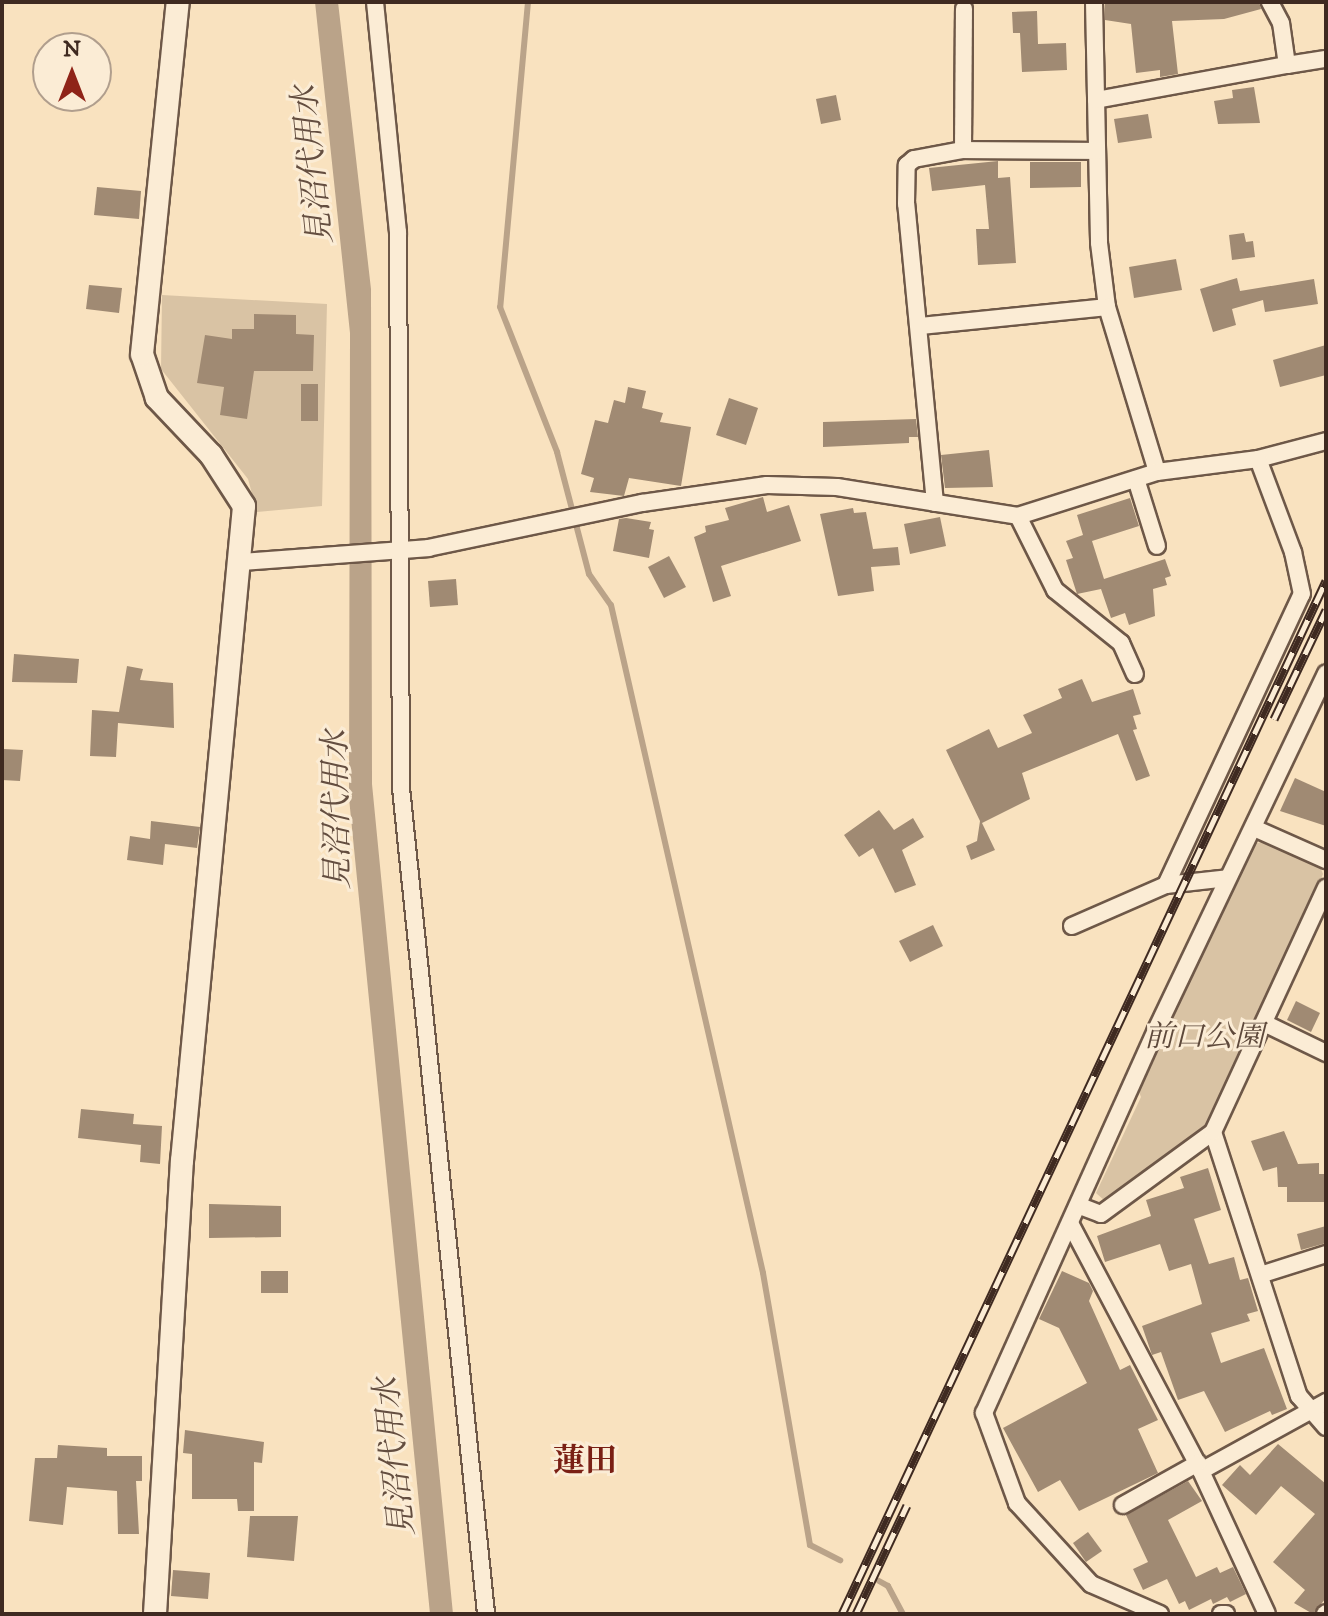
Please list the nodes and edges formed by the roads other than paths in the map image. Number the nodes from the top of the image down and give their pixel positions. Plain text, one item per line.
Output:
1 (178, 2) edge
2 (375, 2) edge
3 (1094, 2) edge
4 (1270, 2) edge
5 (964, 9) dead end
6 (1326, 59) edge
7 (1287, 65) junction
8 (1096, 100) junction
9 (963, 150) junction
10 (1097, 151) junction
11 (1107, 307) junction
12 (921, 326) junction
13 (1326, 441) edge
14 (1258, 459) junction
15 (1157, 472) junction
16 (1136, 479) junction
17 (935, 503) junction
18 (1018, 516) junction
19 (1157, 546) dead end
20 (402, 550) junction
21 (243, 562) junction
22 (1135, 674) dead end
23 (1326, 674) edge
24 (1254, 828) junction
25 (1326, 860) edge
26 (1228, 878) junction
27 (1166, 885) junction
28 (1326, 888) edge
29 (1072, 926) dead end
30 (1266, 1024) junction
31 (1326, 1053) edge
32 (1213, 1132) junction
33 (1080, 1206) junction
34 (1071, 1225) junction
35 (1326, 1254) edge
36 (1260, 1275) junction
37 (1326, 1402) edge
38 (1309, 1412) junction
39 (1326, 1427) edge
40 (1200, 1467) junction
41 (1123, 1505) dead end
42 (155, 1614) edge
43 (486, 1614) edge
44 (1160, 1614) edge
45 (1267, 1614) edge

1 - 21 street
2 - 20 street
3 - 8 street
4 - 7 street
5 - 9 street
6 - 7 street
7 - 8 street
8 - 10 street
9 - 10 street
9 - 12 street
10 - 11 street
11 - 12 street
11 - 15 street
12 - 17 street
13 - 14 street
14 - 15 street
14 - 27 street
15 - 16 street
16 - 18 street
16 - 19 street
17 - 18 street
17 - 20 street
18 - 22 street
20 - 21 street
20 - 43 street
21 - 42 street
23 - 24 street
24 - 25 street
24 - 26 street
26 - 27 street
26 - 33 street
27 - 29 street
28 - 30 street
30 - 31 street
30 - 32 street
32 - 33 street
32 - 36 street
33 - 34 street
34 - 40 street
34 - 44 street
35 - 36 street
36 - 38 street
37 - 38 street
38 - 39 street
38 - 40 street
40 - 41 street
40 - 45 street

